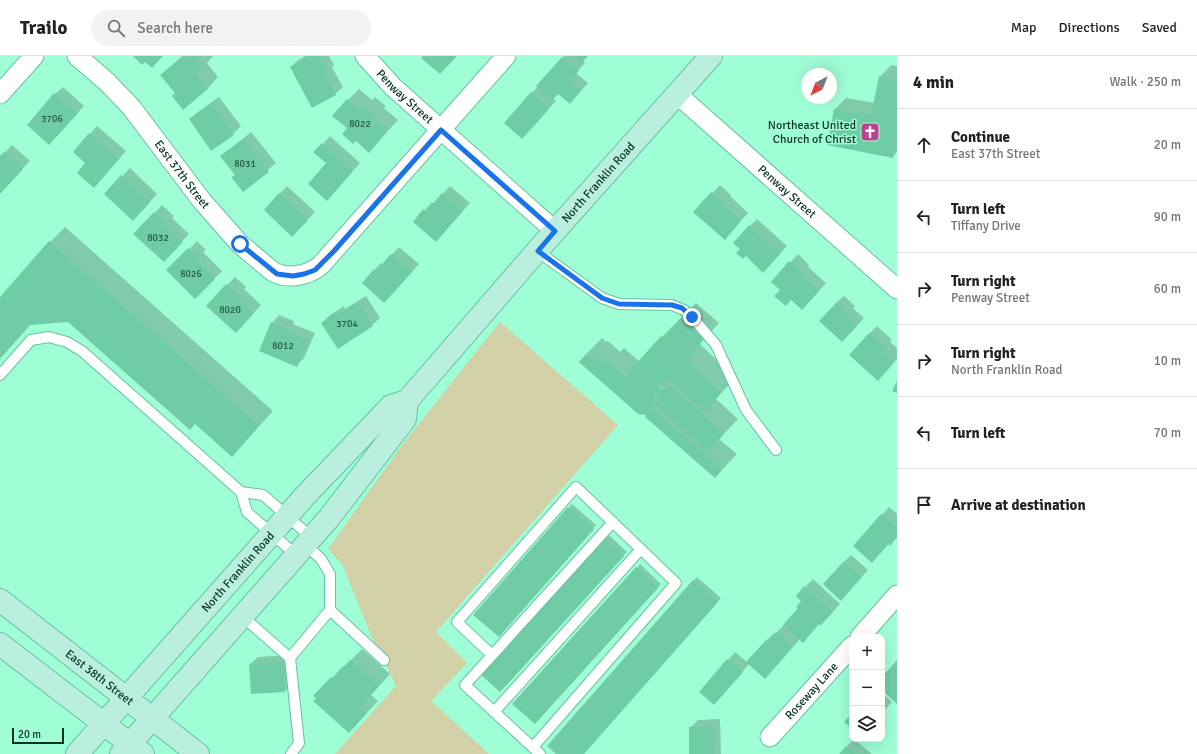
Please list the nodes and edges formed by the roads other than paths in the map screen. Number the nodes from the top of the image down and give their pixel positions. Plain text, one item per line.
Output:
1 (34, 56) edge
2 (78, 56) edge
3 (365, 56) edge
4 (506, 56) edge
5 (711, 56) edge
6 (0, 94) edge
7 (677, 94) junction
8 (441, 130) junction
9 (555, 231) junction
10 (538, 251) junction
11 (897, 289) edge
12 (0, 375) edge
13 (407, 400) junction
14 (776, 450) dead end
15 (241, 492) junction
16 (287, 516) junction
17 (613, 522) junction
18 (272, 534) junction
19 (304, 546) junction
20 (641, 549) junction
21 (897, 595) edge
22 (0, 600) edge
23 (330, 610) junction
24 (242, 616) junction
25 (863, 634) edge
26 (0, 644) edge
27 (849, 649) edge
28 (492, 655) junction
29 (290, 658) junction
30 (384, 660) dead end
31 (127, 698) junction
32 (494, 712) junction
33 (153, 718) junction
34 (104, 723) junction
35 (770, 737) dead end
36 (131, 751) edge
37 (536, 751) edge
38 (77, 754) edge
39 (198, 754) edge
40 (291, 754) edge

1 - 6 street
2 - 8 street, East 37th Street
3 - 8 street, Penway Street
4 - 8 street
5 - 7 main road, North Franklin Road
7 - 9 main road, North Franklin Road
7 - 11 street, Penway Street
8 - 9 street, Penway Street
9 - 10 main road, North Franklin Road
10 - 13 main road, North Franklin Road
10 - 14 lane
12 - 15 lane
13 - 16 main road, North Franklin Road
13 - 19 main road
15 - 16 lane
15 - 18 lane
16 - 18 main road, North Franklin Road
16 - 19 lane
17 - 20 lane
17 - 28 lane
17 - 28 lane
18 - 19 lane
18 - 31 main road, North Franklin Road
19 - 23 lane
19 - 24 main road
20 - 32 lane
20 - 37 lane
21 - 25 street
22 - 31 main road, East 38th Street
23 - 29 lane
23 - 30 lane
24 - 29 lane
24 - 33 main road
26 - 34 main road
27 - 35 street, Roseway Lane
28 - 32 lane
29 - 40 lane
31 - 33 main road, East 38th Street
31 - 34 main road, North Franklin Road
32 - 37 lane
33 - 36 main road
33 - 39 main road, East 38th Street
34 - 36 main road
34 - 38 main road, North Franklin Road

